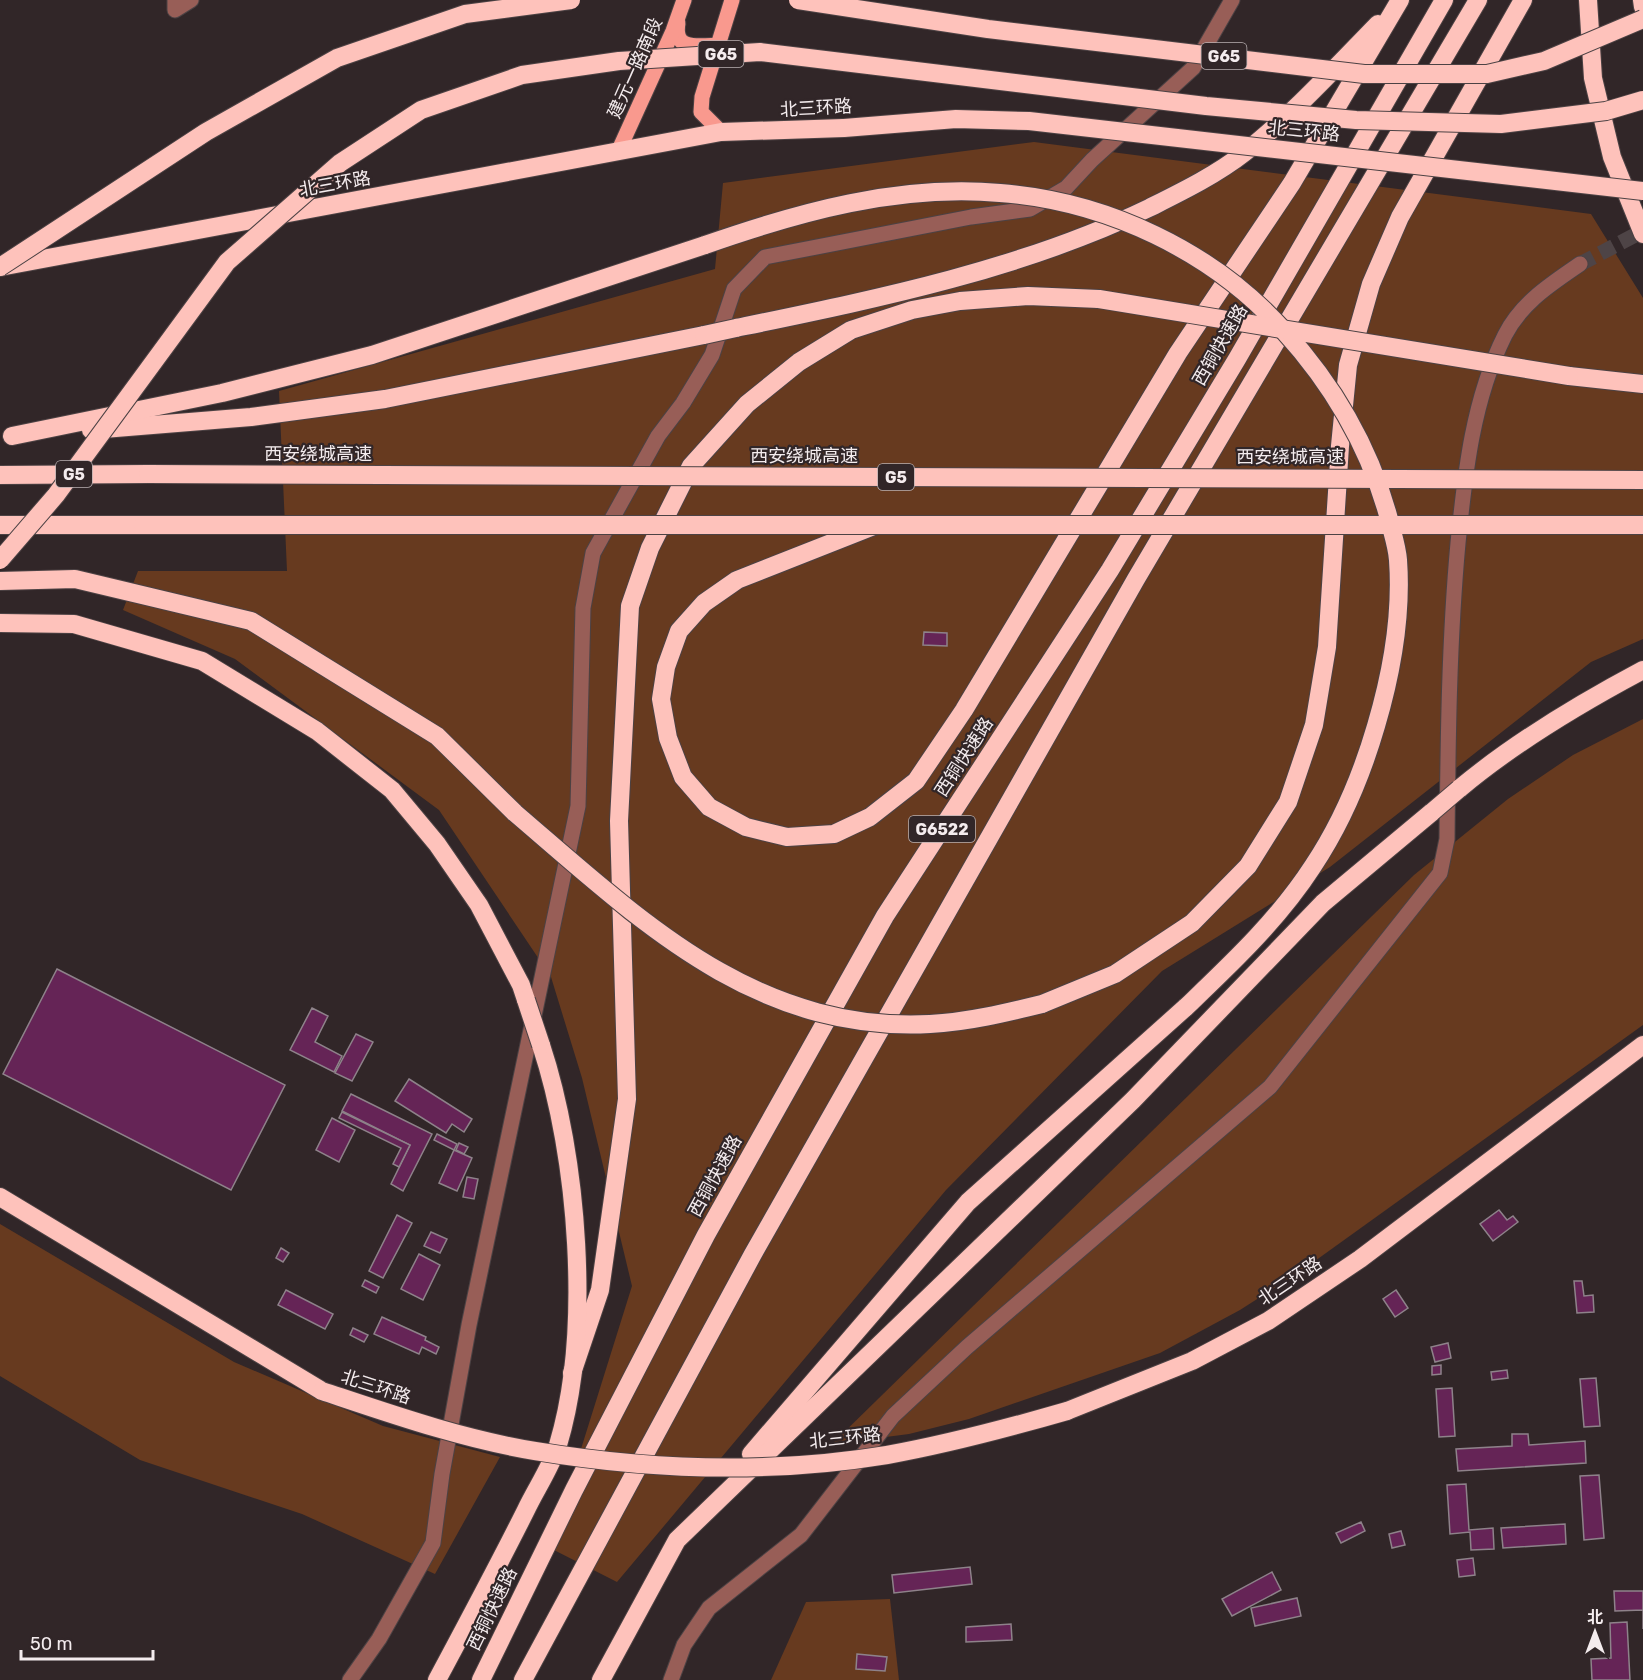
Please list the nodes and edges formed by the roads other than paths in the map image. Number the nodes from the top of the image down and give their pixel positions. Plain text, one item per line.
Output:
1 (175, 0) edge
2 (191, 0) edge
3 (571, 0) edge
4 (732, 0) edge
5 (798, 0) edge
6 (1232, 0) edge
7 (1444, 0) edge
8 (1478, 0) edge
9 (1523, 0) edge
10 (1588, 0) edge
11 (1642, 0) edge
12 (1398, 3) edge
13 (682, 7) edge
14 (1643, 7) edge
15 (1643, 19) edge
16 (718, 45) junction
17 (1643, 100) edge
18 (721, 132) junction
19 (618, 152) junction
20 (1643, 191) edge
21 (1643, 234) edge
22 (1580, 264) tunnel mouth
23 (0, 267) edge
24 (1643, 384) edge
25 (6, 437) edge
26 (0, 475) edge
27 (1643, 480) edge
28 (0, 525) edge
29 (1643, 525) edge
30 (874, 526) junction
31 (0, 560) edge
32 (0, 581) edge
33 (0, 623) edge
34 (1643, 670) edge
35 (1643, 1045) edge
36 (0, 1197) edge
37 (572, 1373) junction
38 (677, 1540) junction
39 (350, 1680) edge
40 (437, 1680) edge
41 (481, 1680) edge
42 (523, 1680) edge
43 (601, 1680) edge
44 (671, 1680) edge

1 - 2 street
3 - 23 highway, bridge
4 - 16 main road
5 - 15 highway, G65, bridge
6 - 39 street
7 - 41 highway, 西铜快速路 / G6522
8 - 42 highway, G6522
9 - 32 highway, bridge
10 - 21 highway
11 - 14 highway
12 - 25 highway, bridge
12 - 30 highway
13 - 16 main road
13 - 19 main road, 建元一路南段
16 - 18 main road
17 - 31 highway, G65, bridge
18 - 19 highway, 北三环路
18 - 20 highway, 北三环路, bridge
19 - 23 highway, 北三环路
22 - 44 street
24 - 37 highway, bridge
25 - 38 highway, bridge
26 - 27 highway, 西安绕城高速 / G5, bridge
28 - 30 highway, bridge
29 - 30 highway, bridge
33 - 37 highway, bridge
34 - 38 highway, bridge
35 - 36 highway, 北三环路, bridge
37 - 40 highway
38 - 43 highway

